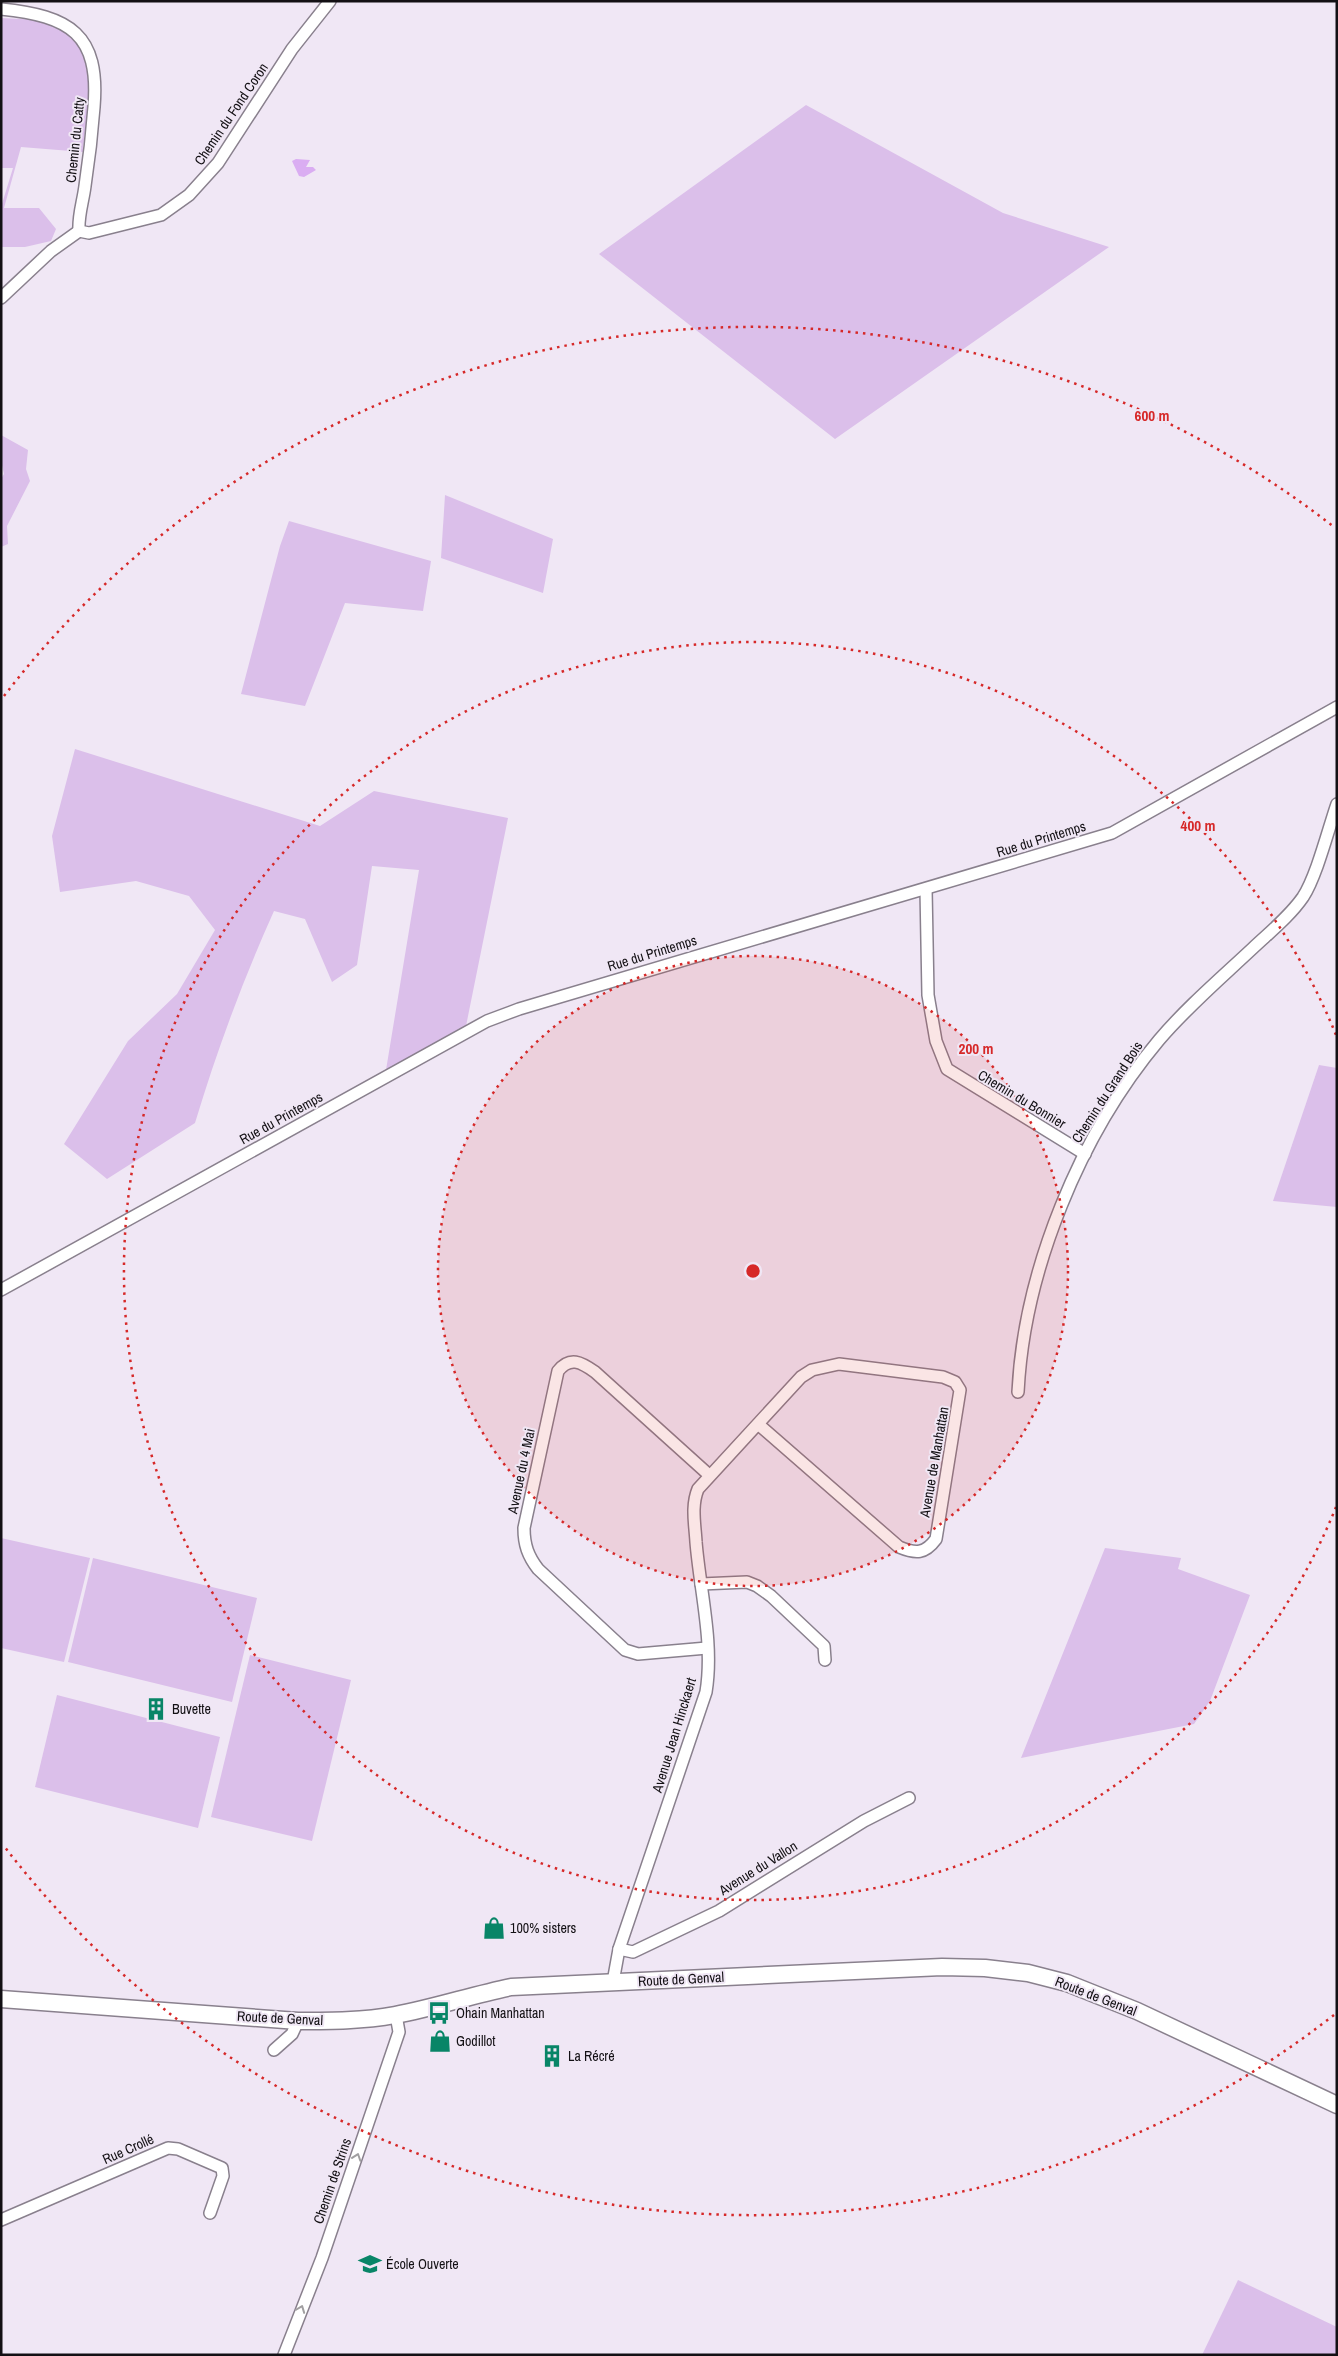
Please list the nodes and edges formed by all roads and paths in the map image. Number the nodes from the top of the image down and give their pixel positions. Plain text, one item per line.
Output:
1 (330, 1) edge
2 (1, 9) edge
3 (80, 231) junction
4 (1, 298) edge
5 (1337, 707) edge
6 (1337, 804) edge
7 (926, 889) junction
8 (1085, 1154) junction
9 (1, 1290) edge
10 (1018, 1392) dead end
11 (758, 1424) junction
12 (708, 1474) junction
13 (701, 1584) junction
14 (707, 1648) junction
15 (825, 1660) dead end
16 (909, 1798) dead end
17 (619, 1949) junction
18 (613, 1982) junction
19 (1, 2000) edge
20 (396, 2015) junction
21 (298, 2021) junction
22 (274, 2050) dead end
23 (1337, 2105) edge
24 (210, 2213) dead end
25 (1, 2220) edge
26 (284, 2355) edge

1 - 3 street, Chemin du Fond Coron
2 - 3 street, Chemin du Catty
3 - 4 street
5 - 7 street, Rue du Printemps
6 - 8 street, Chemin du Grand Bois
7 - 8 street, Chemin du Bonnier
7 - 9 street, Rue du Printemps
8 - 10 street, Chemin du Grand Bois
11 - 11 street, Avenue de Manhattan
11 - 12 street, Avenue Jean Hinckaert
12 - 13 street, Avenue Jean Hinckaert
12 - 14 street, Avenue du 4 Mai
13 - 14 street, Avenue Jean Hinckaert
13 - 15 street
14 - 17 street, Avenue Jean Hinckaert
16 - 17 street, Avenue du Vallon
17 - 18 street, Avenue Jean Hinckaert
18 - 20 main road, Route de Genval
18 - 23 main road, Route de Genval
19 - 21 main road, Route de Genval
20 - 21 main road, Route de Genval
26 -> 20 street, Chemin de Strins
21 - 22 street
24 - 25 street, Rue Crollé

